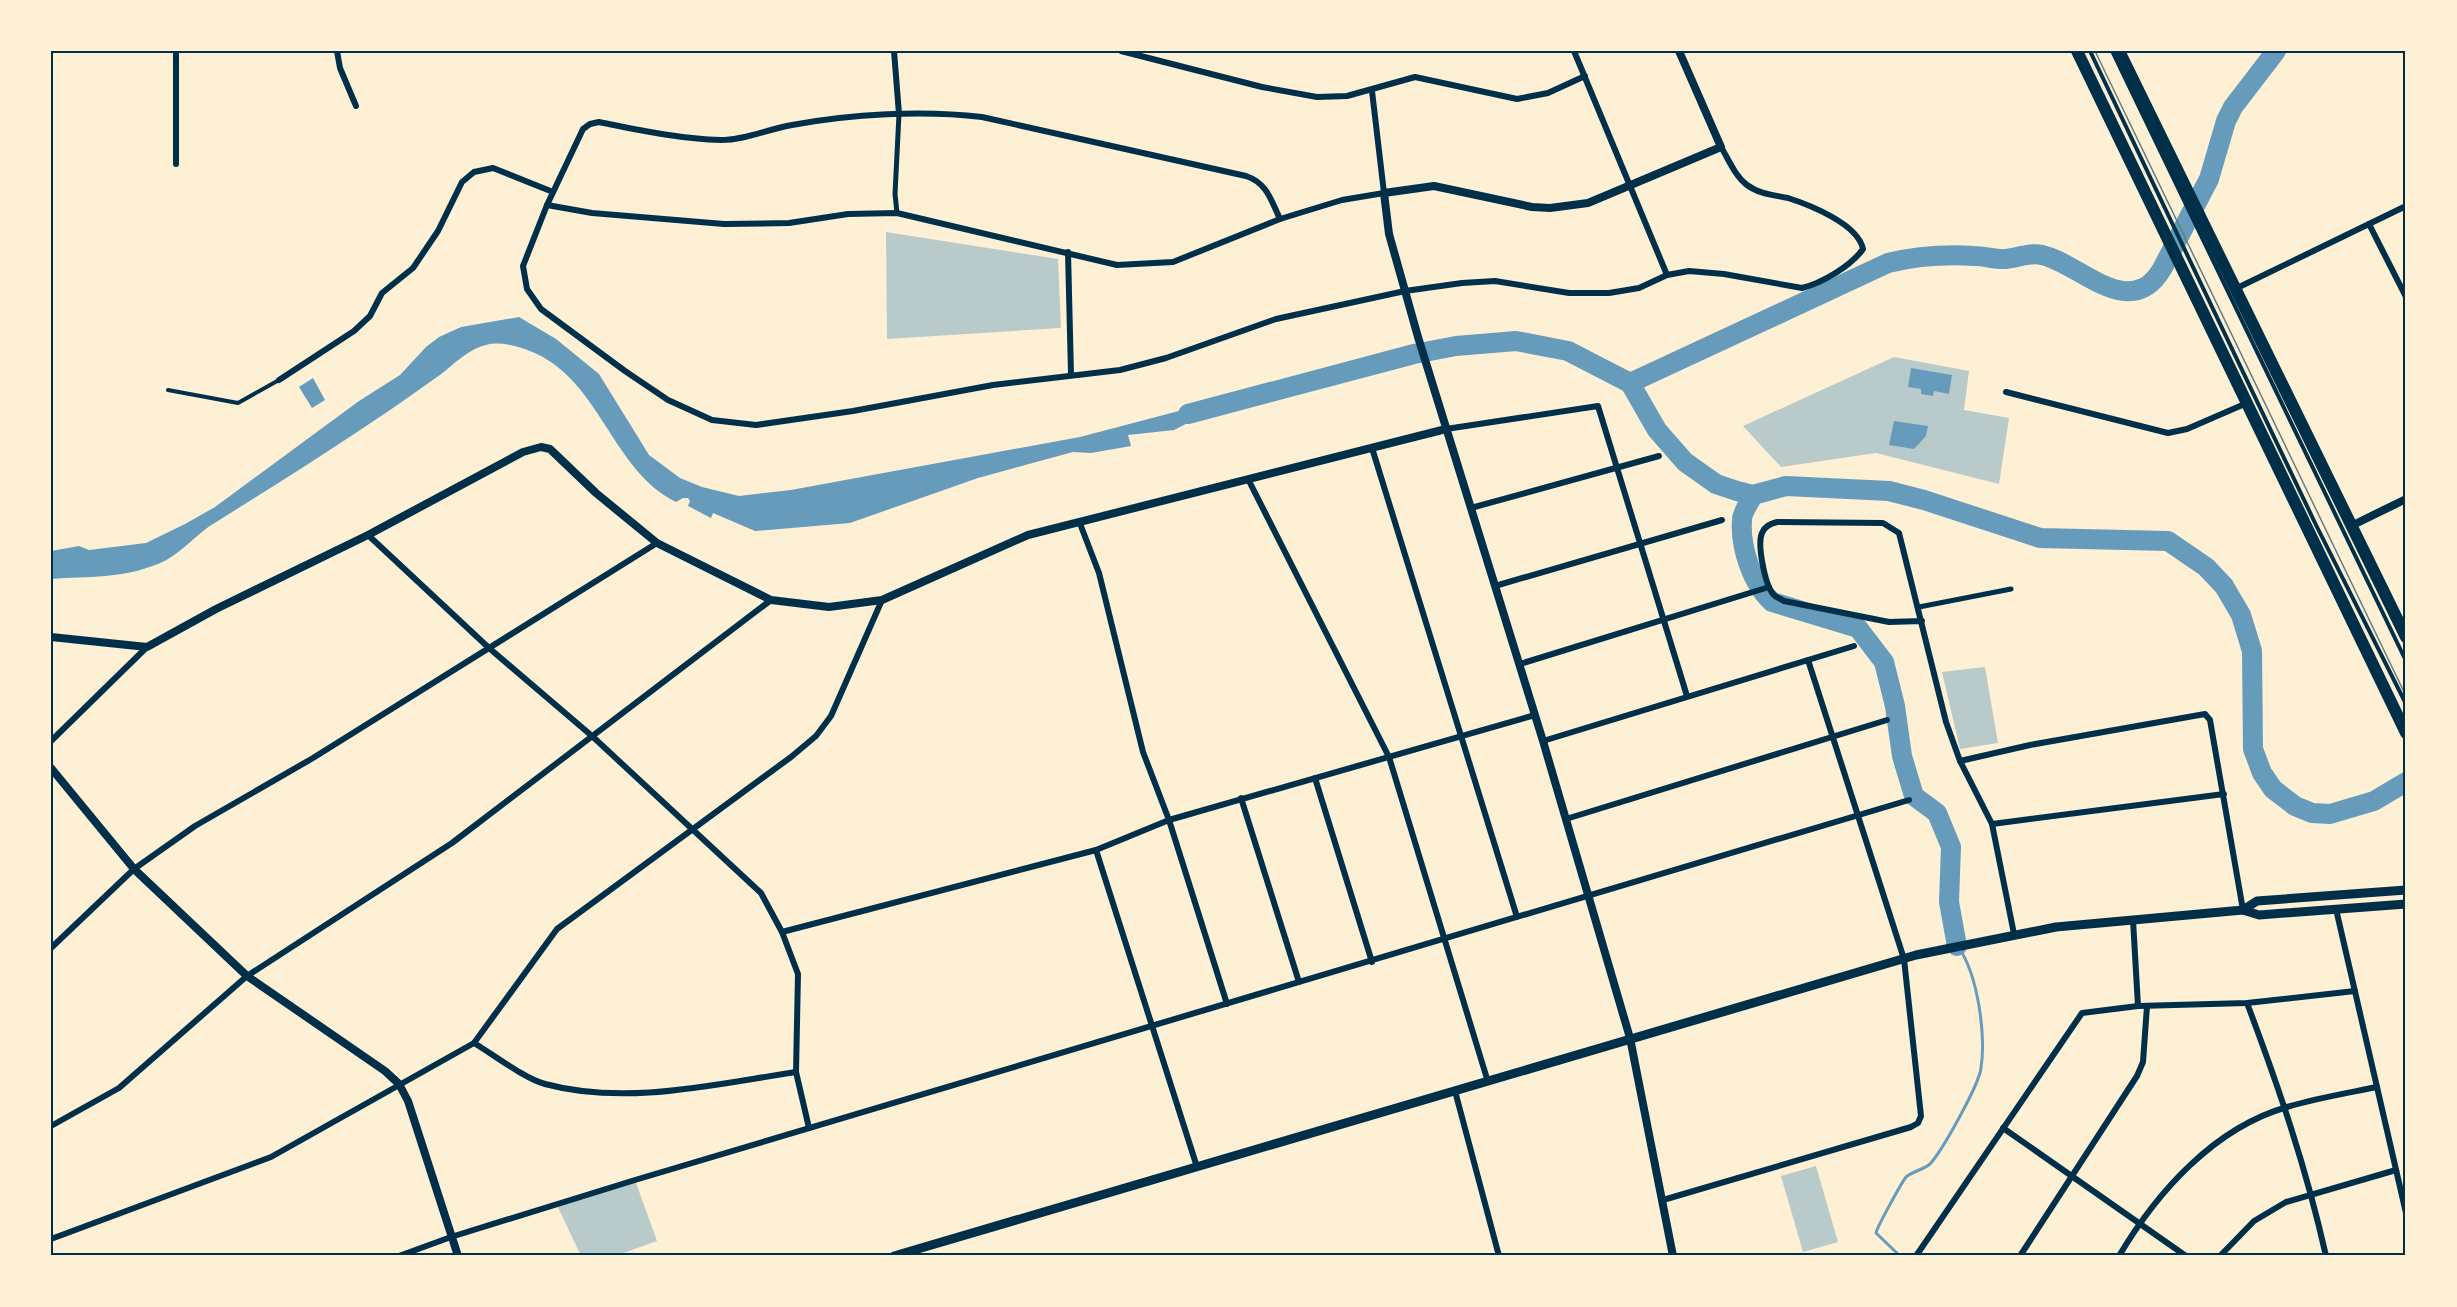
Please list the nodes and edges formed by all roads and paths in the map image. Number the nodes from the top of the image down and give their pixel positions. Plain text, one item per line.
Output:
1 (176, 51) edge
2 (337, 51) edge
3 (894, 51) edge
4 (1121, 51) edge
5 (1574, 51) edge
6 (1679, 51) edge
7 (2077, 51) edge
8 (2090, 51) edge
9 (2112, 51) edge
10 (2119, 51) edge
11 (1585, 76) junction
12 (1372, 91) junction
13 (356, 105) dead end
14 (899, 114) junction
15 (1721, 147) junction
16 (176, 164) dead end
17 (1629, 184) junction
18 (554, 192) junction
19 (1384, 193) junction
20 (547, 205) junction
21 (2406, 206) edge
22 (897, 213) junction
23 (1280, 219) junction
24 (2369, 224) junction
25 (2202, 230) junction
26 (1068, 252) junction
27 (1667, 275) junction
28 (2235, 289) junction
29 (1405, 291) junction
30 (2406, 297) edge
31 (1071, 374) junction
32 (279, 380) joint
33 (168, 390) dead end
34 (2006, 392) dead end
35 (2247, 404) junction
36 (1446, 429) junction
37 (1372, 448) junction
38 (1659, 456) dead end
39 (1617, 468) junction
40 (1248, 479) junction
41 (2406, 500) edge
42 (1471, 508) junction
43 (1722, 520) dead end
44 (1079, 521) junction
45 (2351, 526) junction
46 (368, 535) junction
47 (657, 543) junction
48 (1640, 544) junction
49 (1495, 586) junction
50 (1766, 588) junction
51 (2011, 589) dead end
52 (771, 600) junction
53 (882, 600) junction
54 (1919, 607) junction
55 (1664, 620) junction
56 (1922, 621) junction
57 (51, 637) edge
58 (2406, 637) edge
59 (1854, 646) dead end
60 (147, 647) junction
61 (489, 648) junction
62 (1808, 660) junction
63 (2406, 661) edge
64 (1520, 664) junction
65 (1687, 696) junction
66 (2406, 704) edge
67 (1535, 715) junction
68 (1887, 720) dead end
69 (2406, 733) edge
70 (592, 735) junction
71 (1461, 735) junction
72 (1834, 738) junction
73 (51, 741) edge
74 (1543, 741) junction
75 (1389, 757) junction
76 (1960, 761) junction
77 (51, 768) edge
78 (1315, 778) junction
79 (2224, 794) junction
80 (1241, 798) junction
81 (1909, 800) dead end
82 (1859, 816) junction
83 (1566, 819) junction
84 (1169, 820) junction
85 (1992, 824) junction
86 (694, 830) junction
87 (1096, 850) junction
88 (134, 869) junction
89 (2406, 890) edge
90 (1588, 894) junction
91 (2406, 904) edge
92 (2336, 909) junction
93 (2243, 910) junction
94 (1517, 917) junction
95 (2133, 920) junction
96 (782, 932) junction
97 (2014, 934) junction
98 (1444, 940) junction
99 (51, 948) edge
100 (1904, 959) junction
101 (1372, 962) junction
102 (247, 976) junction
103 (1299, 982) junction
104 (2355, 991) junction
105 (2247, 1003) junction
106 (1227, 1004) junction
107 (2138, 1006) junction
108 (2147, 1006) junction
109 (1154, 1025) junction
110 (1630, 1038) junction
111 (474, 1042) junction
112 (796, 1072) junction
113 (1488, 1082) junction
114 (399, 1084) junction
115 (2377, 1087) junction
116 (1455, 1091) junction
117 (2287, 1107) junction
118 (51, 1126) edge
119 (809, 1128) junction
120 (2003, 1128) junction
121 (1197, 1167) junction
122 (2396, 1170) junction
123 (2073, 1178) junction
124 (2312, 1194) junction
125 (1663, 1200) junction
126 (2406, 1213) edge
127 (2139, 1223) junction
128 (451, 1237) junction
129 (51, 1239) edge
130 (2023, 1255) edge
131 (399, 1256) edge
132 (458, 1256) edge
133 (894, 1256) edge
134 (1499, 1256) edge
135 (1673, 1256) edge
136 (1916, 1256) edge
137 (2120, 1256) edge
138 (2186, 1256) edge
139 (2220, 1256) edge
140 (2326, 1256) edge

1 - 16 street
2 - 13 street
3 - 14 street
4 - 12 street
5 - 11 street
6 - 15 street
7 - 35 highway
8 - 66 lane
9 - 25 lane
10 - 25 highway
11 - 12 street
11 - 17 street
12 - 19 street
14 - 18 street
14 - 22 street
14 - 23 street
15 - 17 street
15 - 27 street
17 - 19 street
17 - 27 street
18 - 20 street
18 - 32 street
19 - 23 street
19 - 29 street
20 - 22 street
20 - 31 street
21 - 24 street
22 - 26 street
23 - 26 street
24 - 28 street
24 - 30 street
25 - 28 highway
25 - 63 lane
26 - 31 street
27 - 29 street
28 - 45 highway
29 - 31 street
29 - 36 street
32 - 33 lane
34 - 35 street
35 - 69 highway
36 - 37 street
36 - 39 street
36 - 42 street
37 - 40 street
37 - 71 street
38 - 39 street
39 - 42 street
39 - 48 street
40 - 44 street
40 - 75 street
41 - 45 street
42 - 49 street
43 - 48 street
44 - 53 street
44 - 84 street
45 - 58 highway
46 - 47 street
46 - 60 street
46 - 61 street
47 - 52 street
47 - 61 street
48 - 49 street
48 - 55 street
49 - 64 street
50 - 54 street
50 - 55 street
50 - 56 street
51 - 54 street
52 - 53 street
52 - 70 street
53 - 86 street
54 - 56 street
55 - 64 street
55 - 65 street
56 - 76 street
57 - 60 street
59 - 62 street
60 - 73 street
61 - 70 street
61 - 88 street
62 - 65 street
62 - 72 street
64 - 67 street
65 - 74 street
67 - 71 street
67 - 74 street
68 - 72 street
70 - 86 street
70 - 102 street
71 - 75 street
71 - 94 street
72 - 82 street
72 - 83 street
74 - 83 street
75 - 78 street
75 - 98 street
76 - 79 street
76 - 85 street
77 - 88 street
78 - 80 street
78 - 101 street
79 - 85 street
79 - 93 street
80 - 84 street
80 - 103 street
81 - 82 street
82 - 90 street
82 - 100 street
83 - 90 street
84 - 87 street
84 - 106 street
85 - 97 street
86 - 96 street
86 - 111 street
87 - 96 street
87 - 109 street
88 - 99 street
88 - 102 street
89 - 93 main road
90 - 94 street
90 - 110 street
91 - 92 main road
92 - 93 main road
92 - 104 street
93 - 95 main road
94 - 98 street
95 - 97 main road
95 - 107 street
96 - 112 street
97 - 100 main road
98 - 101 street
98 - 113 street
100 - 110 main road
100 - 125 street
101 - 103 street
102 - 114 street
102 - 118 street
103 - 106 street
104 - 105 street
104 - 115 street
105 - 108 street
105 - 117 street
106 - 109 street
107 - 108 street
107 - 120 street
108 - 123 street
109 - 119 street
109 - 121 street
110 - 113 main road
110 - 125 street
111 - 112 street
111 - 114 street
112 - 119 street
113 - 116 main road
114 - 128 street
114 - 129 street
115 - 117 street
115 - 122 street
116 - 121 main road
116 - 134 street
117 - 124 street
117 - 127 street
119 - 128 street
120 - 123 street
120 - 136 street
121 - 133 main road
122 - 124 street
122 - 126 street
123 - 127 street
123 - 130 street
124 - 139 street
124 - 140 street
125 - 135 street
127 - 137 street
127 - 138 street
128 - 131 street
128 - 132 street

